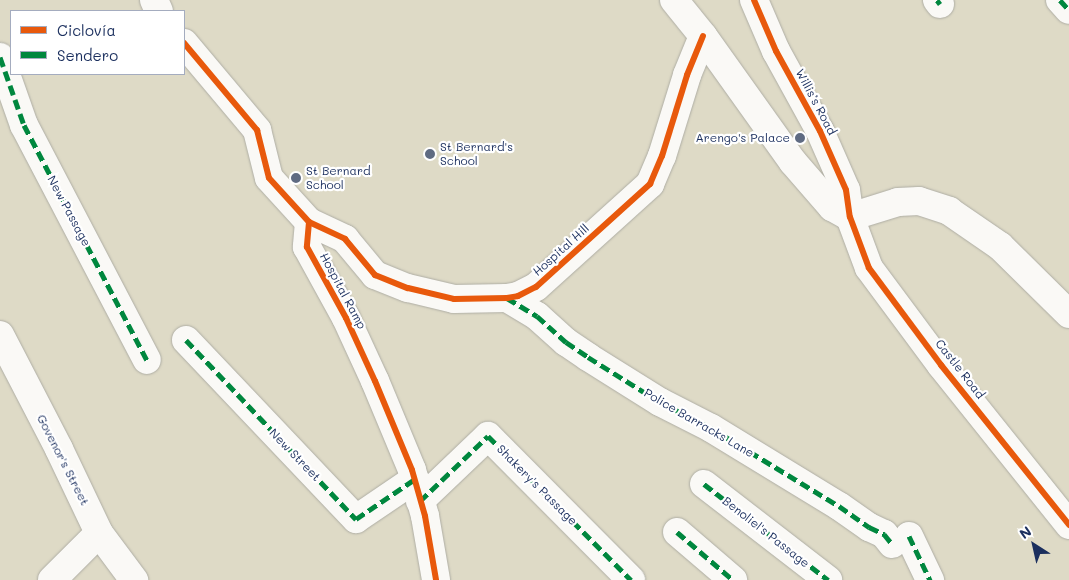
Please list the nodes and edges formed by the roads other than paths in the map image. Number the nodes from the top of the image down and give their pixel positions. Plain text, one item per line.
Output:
1 (674, 0) edge
2 (754, 0) edge
3 (1060, 0) edge
4 (1069, 10) edge
5 (703, 36) junction
6 (185, 43) edge
7 (0, 57) edge
8 (850, 217) junction
9 (309, 222) junction
10 (507, 298) junction
11 (1069, 314) edge
12 (0, 335) edge
13 (186, 340) dead end
14 (147, 360) dead end
15 (704, 484) dead end
16 (417, 490) junction
17 (1069, 525) edge
18 (677, 532) dead end
19 (99, 533) junction
20 (52, 580) edge
21 (134, 580) edge
22 (436, 580) edge
23 (631, 580) edge
24 (734, 580) edge
25 (828, 580) edge
26 (930, 580) edge

1 - 5 street
2 - 8 street, Willis’s Road
3 - 4 street
5 - 8 street
5 - 10 street, Hospital Hill
6 - 9 street
7 - 14 street, New Passage
8 - 11 street
8 - 17 street, Castle Road
9 - 10 street, Hospital Hill
9 - 16 street, Hospital Ramp
10 - 26 street, Police Barracks Lane
12 - 19 street, Govenor's Street
13 - 16 street, New Street
15 - 25 street, Benoliel's Passage
16 - 22 street, Hospital Ramp
16 - 23 street, Shakery's Passage
18 - 24 street
19 - 20 street
19 - 21 street, Govenor's Street

